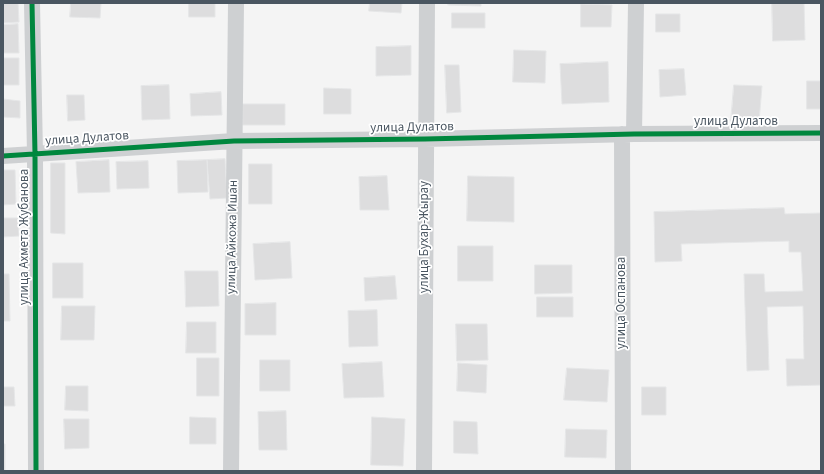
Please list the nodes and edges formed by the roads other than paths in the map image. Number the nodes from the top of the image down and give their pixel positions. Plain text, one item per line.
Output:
1 (32, 3) edge
2 (236, 3) edge
3 (427, 3) edge
4 (636, 3) edge
5 (821, 133) edge
6 (628, 134) junction
7 (425, 139) junction
8 (234, 141) junction
9 (35, 154) junction
10 (3, 156) edge
11 (36, 471) edge
12 (231, 471) edge
13 (424, 471) edge
14 (623, 471) edge

1 - 9 street, улица Ахмета Жубанова
2 - 8 street, улица Айкожа Ишан
3 - 7 street, улица Бухар-Жырау
4 - 6 street, улица Оспанова
5 - 6 street, улица Дулатов
6 - 7 street, улица Дулатов
6 - 14 street, улица Оспанова
7 - 8 street, улица Дулатов
7 - 13 street, улица Бухар-Жырау
8 - 9 street, улица Дулатов
8 - 12 street, улица Айкожа Ишан
9 - 10 street, улица Дулатов
9 - 11 street, улица Ахмета Жубанова

